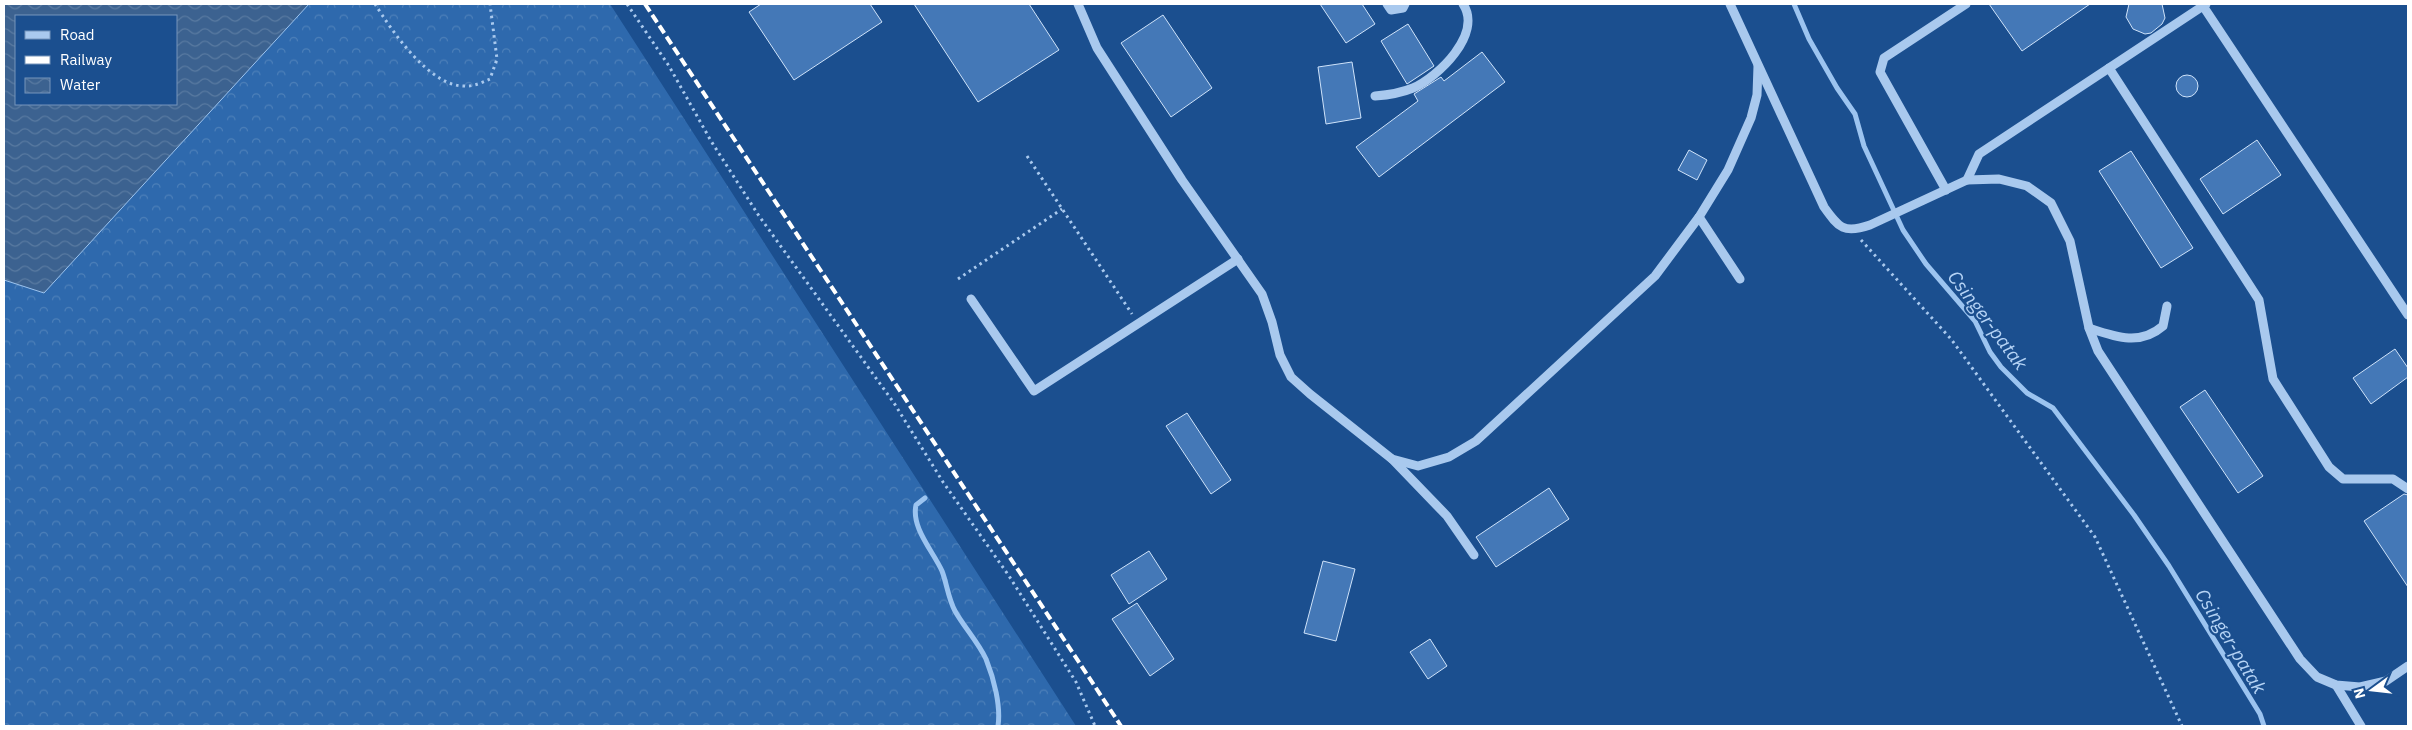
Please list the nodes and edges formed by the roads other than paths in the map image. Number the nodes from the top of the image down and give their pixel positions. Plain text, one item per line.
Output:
1 (1078, 4) edge
2 (1387, 4) edge
3 (1405, 4) edge
4 (1463, 4) edge
5 (1730, 4) edge
6 (1966, 4) edge
7 (2205, 5) edge
8 (1758, 66) junction
9 (2109, 68) junction
10 (1375, 96) dead end
11 (1967, 180) junction
12 (1946, 190) junction
13 (1699, 217) junction
14 (1238, 260) junction
15 (1740, 279) dead end
16 (972, 299) dead end
17 (2167, 306) dead end
18 (2408, 315) edge
19 (2089, 328) junction
20 (1392, 459) junction
21 (2408, 489) edge
22 (1474, 555) dead end
23 (2408, 666) edge
24 (2336, 685) junction
25 (2361, 726) edge

1 - 14 street
2 - 3 street
4 - 10 street
5 - 8 street
6 - 12 street
7 - 9 street
7 - 18 street
8 - 12 street
8 - 13 street
9 - 11 street
9 - 21 street
11 - 12 street
11 - 19 street
13 - 15 street
13 - 20 street
14 - 16 street
14 - 20 street
17 - 19 street
19 - 24 street
20 - 22 street
23 - 24 street
24 - 25 street

